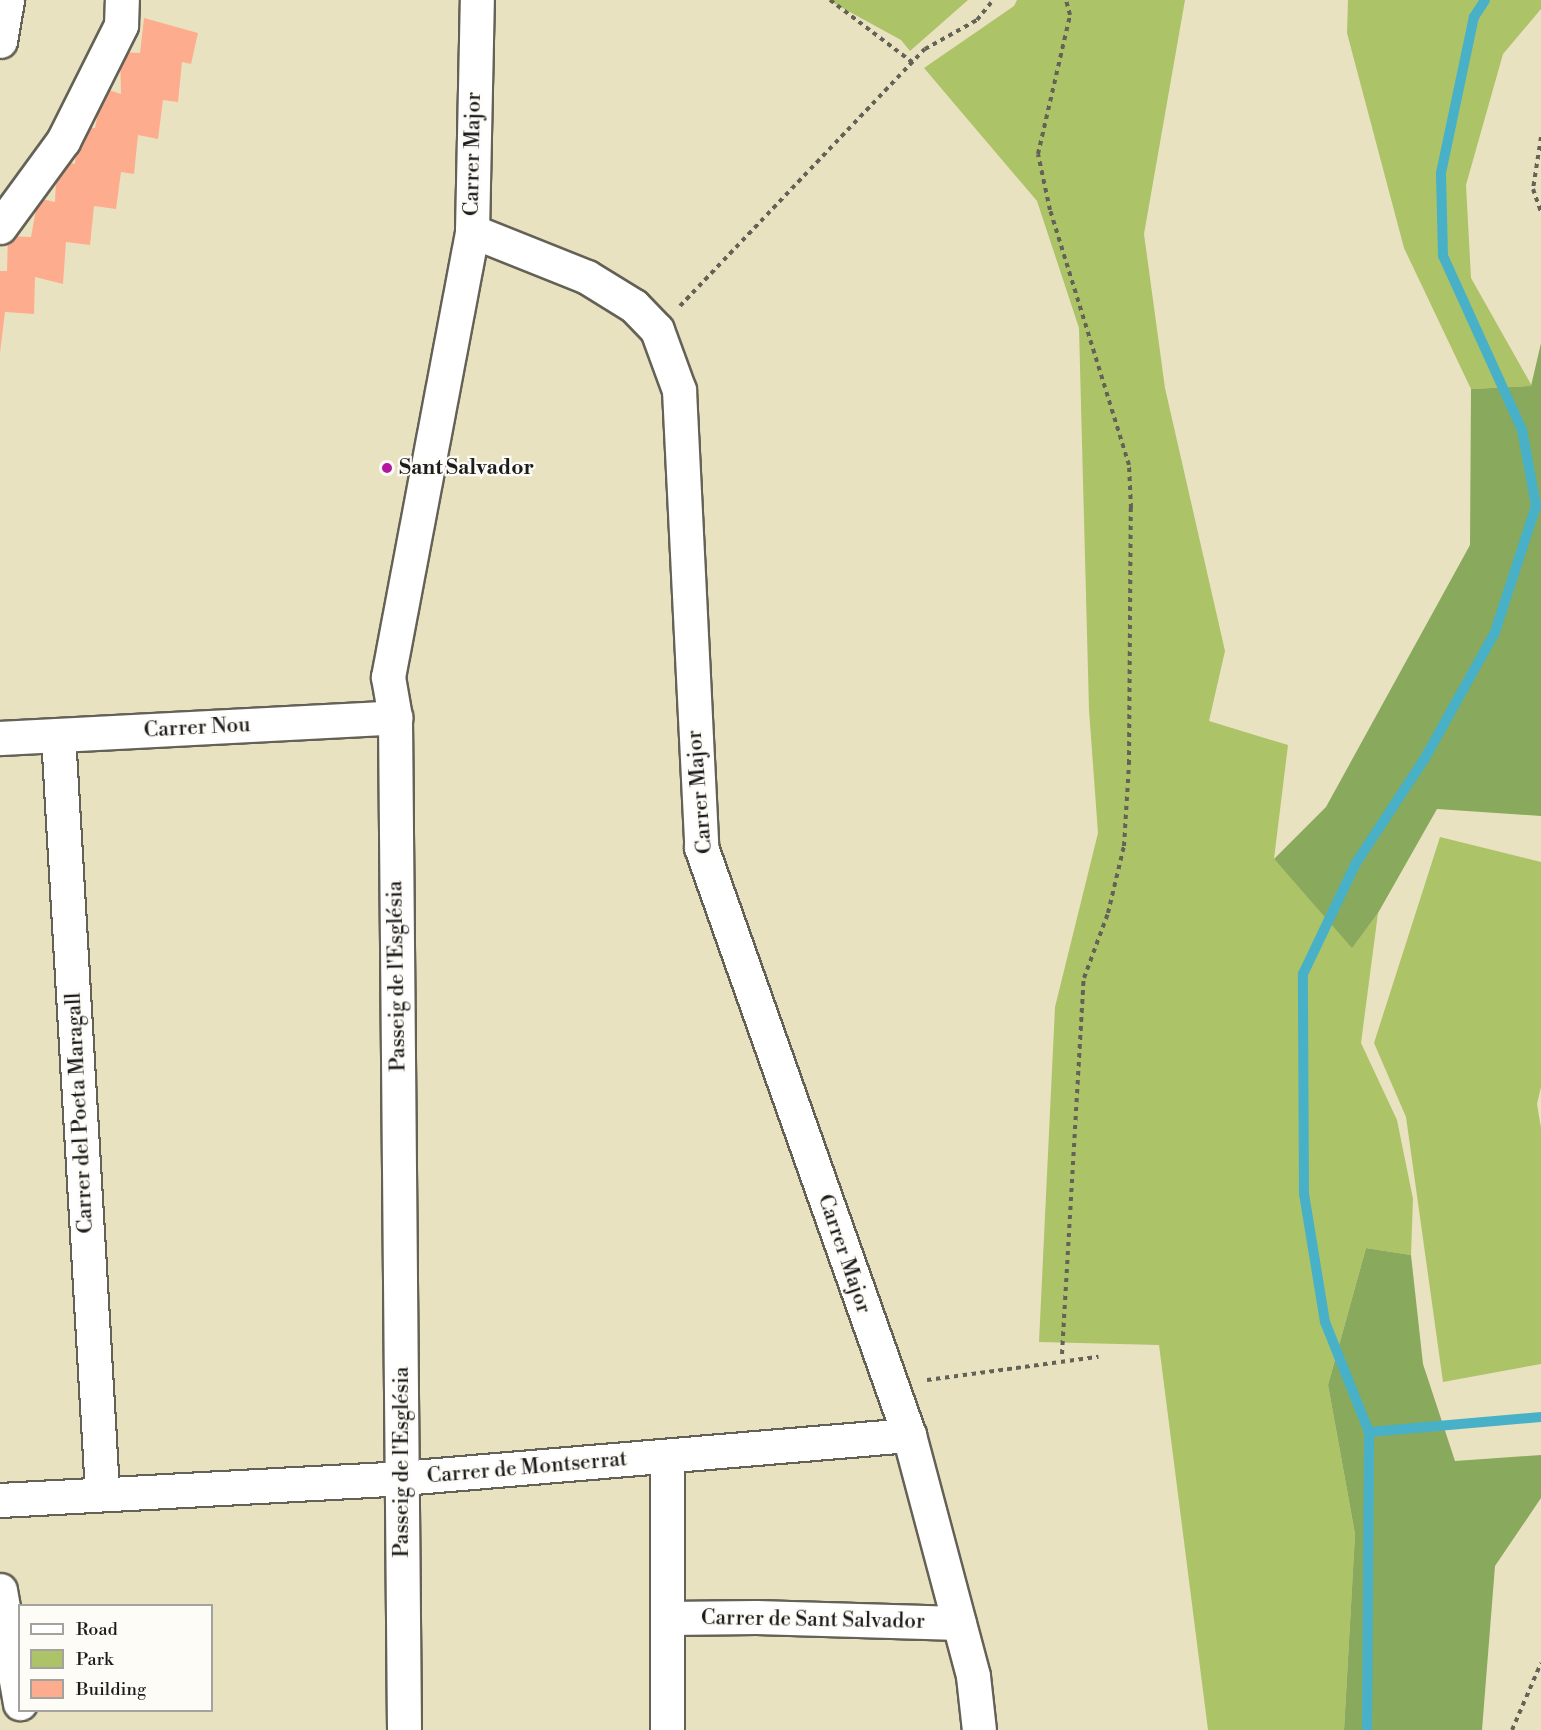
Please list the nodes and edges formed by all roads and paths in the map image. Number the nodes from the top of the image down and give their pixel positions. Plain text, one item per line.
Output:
1 (7, 0) edge
2 (122, 0) edge
3 (477, 0) edge
4 (830, 0) edge
5 (993, 0) edge
6 (1066, 0) edge
7 (0, 41) edge
8 (912, 62) junction
9 (1541, 137) edge
10 (1541, 212) edge
11 (0, 227) edge
12 (472, 231) junction
13 (657, 330) junction
14 (395, 717) junction
15 (58, 735) junction
16 (0, 738) edge
17 (1062, 1354) dead end
18 (1098, 1357) dead end
19 (891, 1385) junction
20 (909, 1436) junction
21 (667, 1456) junction
22 (402, 1478) junction
23 (102, 1491) junction
24 (0, 1500) edge
25 (0, 1590) edge
26 (667, 1618) junction
27 (959, 1623) junction
28 (1541, 1663) edge
29 (18, 1692) edge
30 (21, 1712) edge
31 (24, 1730) edge
32 (404, 1730) edge
33 (667, 1730) edge
34 (979, 1730) edge
35 (1512, 1730) edge

1 - 7 street
2 - 11 street
3 - 12 street, Carrer Major
4 - 8 path
5 - 8 path
6 - 17 path
8 - 13 path
9 - 10 path
12 - 13 street, Carrer Major
12 - 14 street, Passeig de l'Església
13 - 19 street, Carrer Major
14 - 15 street, Carrer Nou
14 - 22 street, Passeig de l'Església
15 - 16 street, Carrer Nou
15 - 23 street, Carrer del Poeta Maragall
18 - 19 path
19 - 20 street, Carrer Major
20 - 21 street, Carrer de Montserrat
20 - 27 street, Carrer Major
21 - 22 street, Carrer de Montserrat
21 - 26 street
22 - 23 street, Carrer de Montserrat
22 - 32 street, Passeig de l'Església
23 - 24 street, Carrer de Montserrat
25 - 29 street
26 - 27 street, Carrer de Sant Salvador
26 - 33 street
27 - 34 street, Carrer Major
28 - 35 path
30 - 31 street

